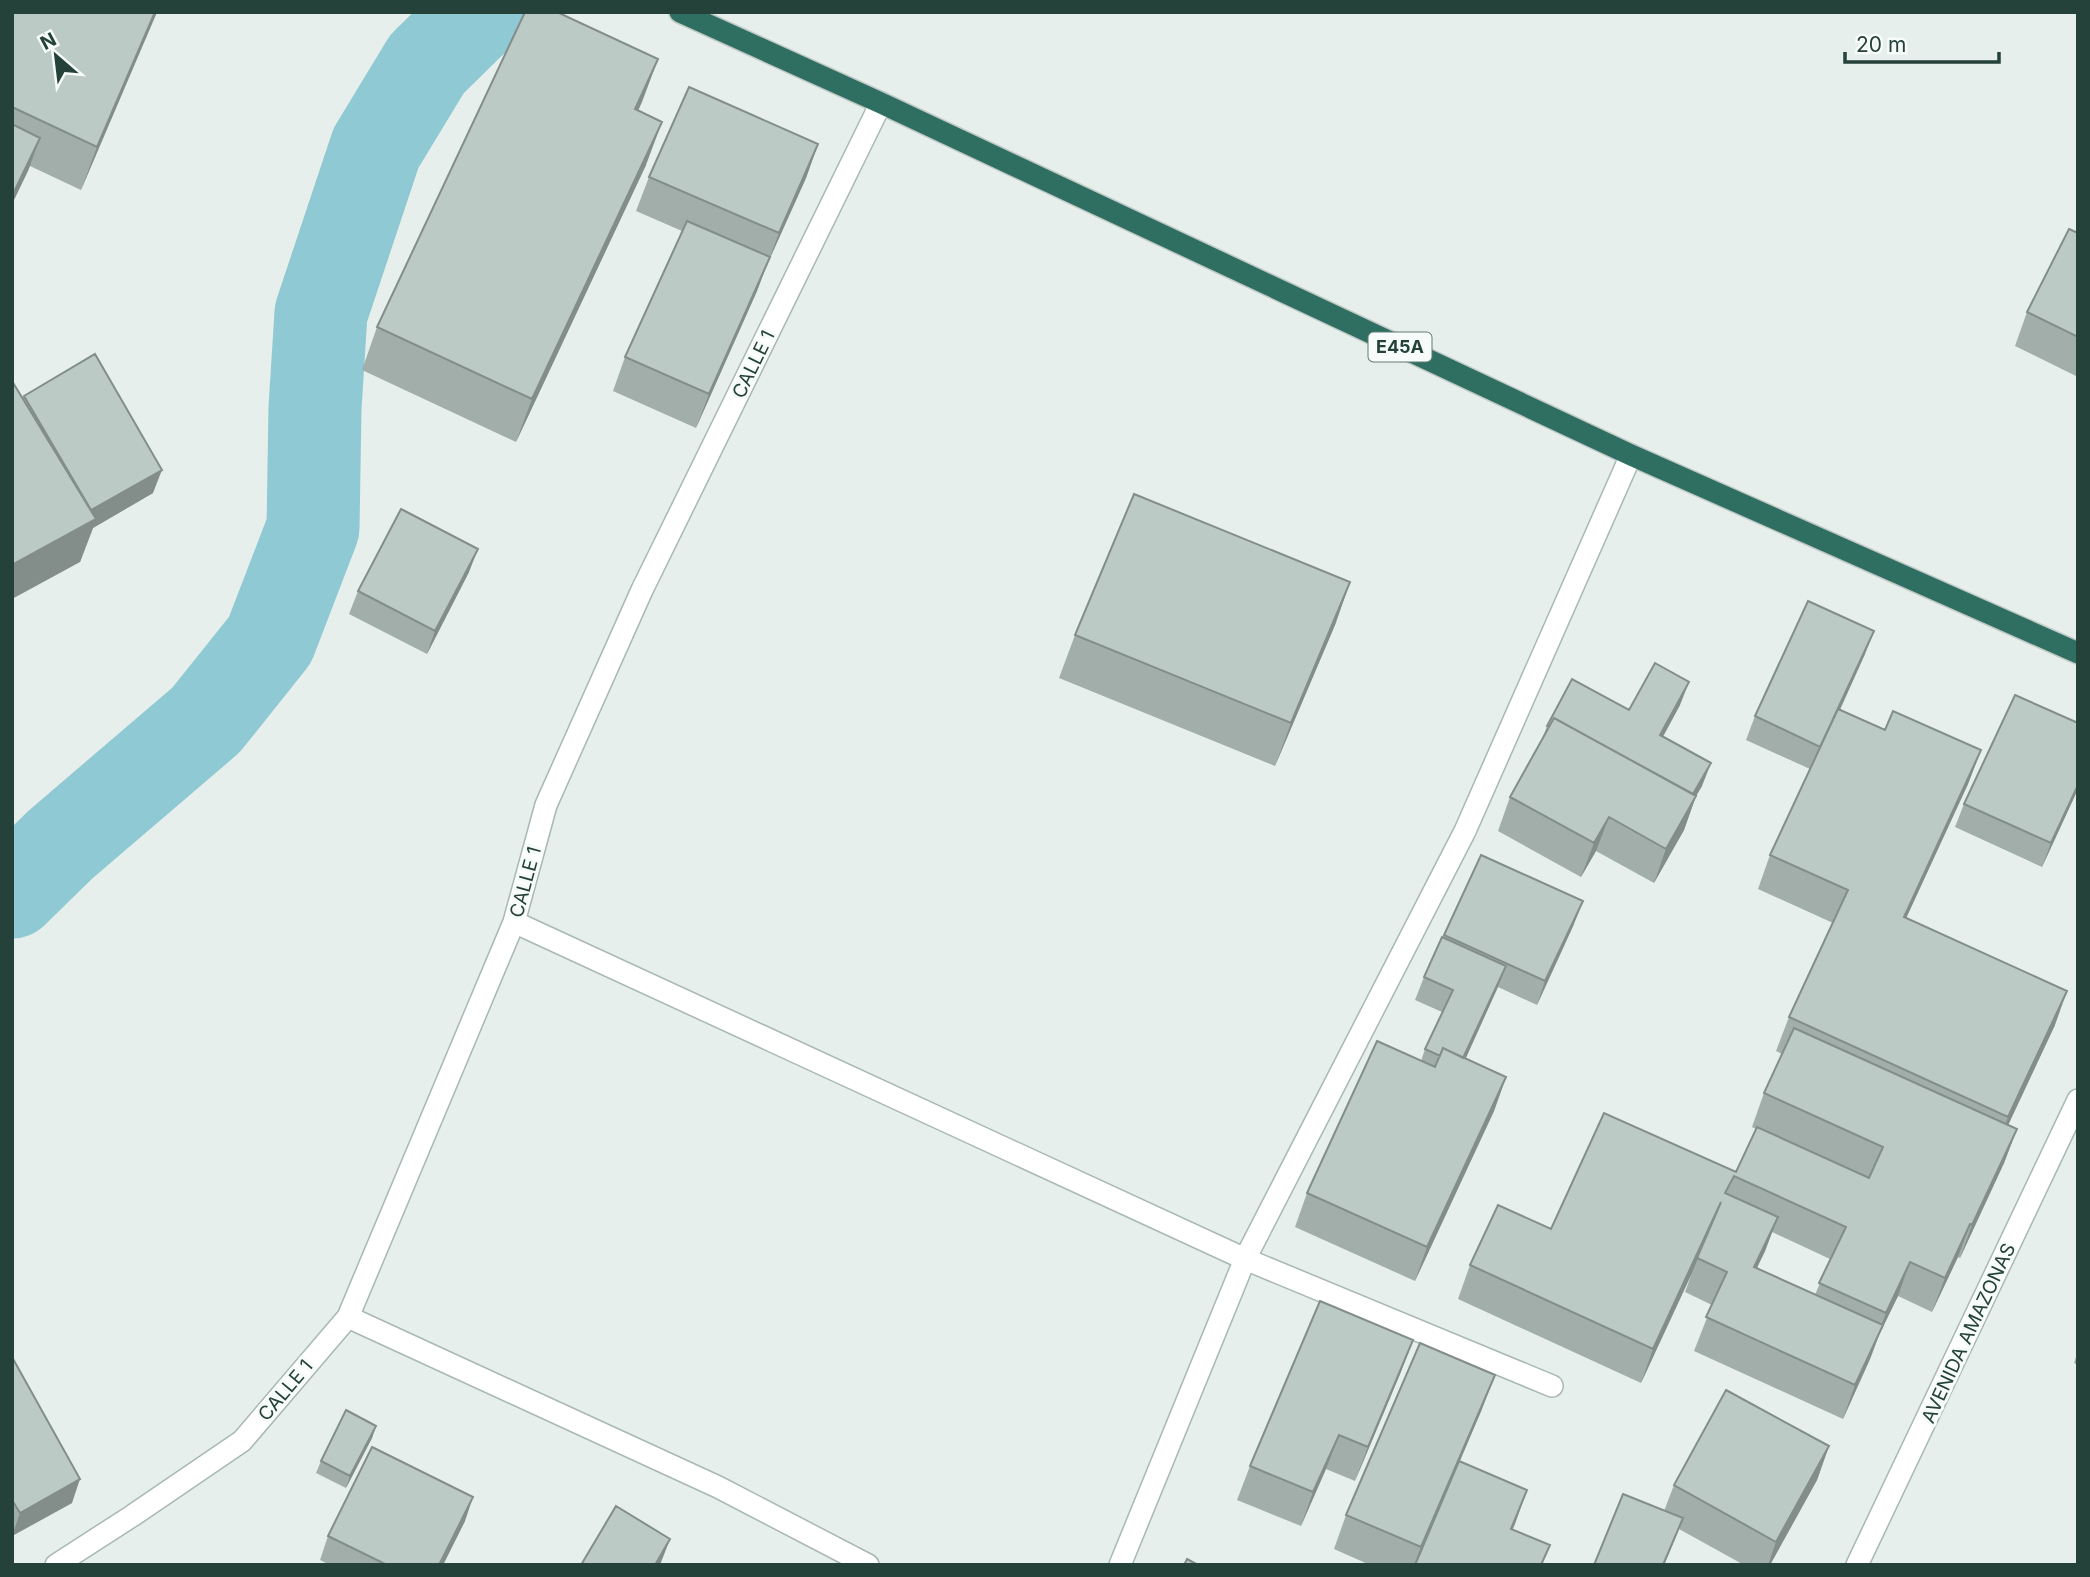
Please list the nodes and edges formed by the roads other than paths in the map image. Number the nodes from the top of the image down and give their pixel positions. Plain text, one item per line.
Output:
1 (680, 12) edge
2 (881, 103) junction
3 (1631, 455) junction
4 (2078, 653) edge
5 (514, 922) junction
6 (2078, 1100) edge
7 (1245, 1259) junction
8 (348, 1317) junction
9 (1552, 1386) dead end
10 (56, 1565) edge
11 (868, 1565) edge
12 (1120, 1565) edge
13 (1857, 1565) edge

1 - 2 highway, E45A
2 - 3 highway, E45A
2 - 5 street, CALLE 1
3 - 4 highway, E45A
3 - 7 street
5 - 7 street
5 - 8 street, CALLE 1
6 - 13 street, AVENIDA AMAZONAS
7 - 9 street
7 - 12 street
8 - 10 street, CALLE 1
8 - 11 street

